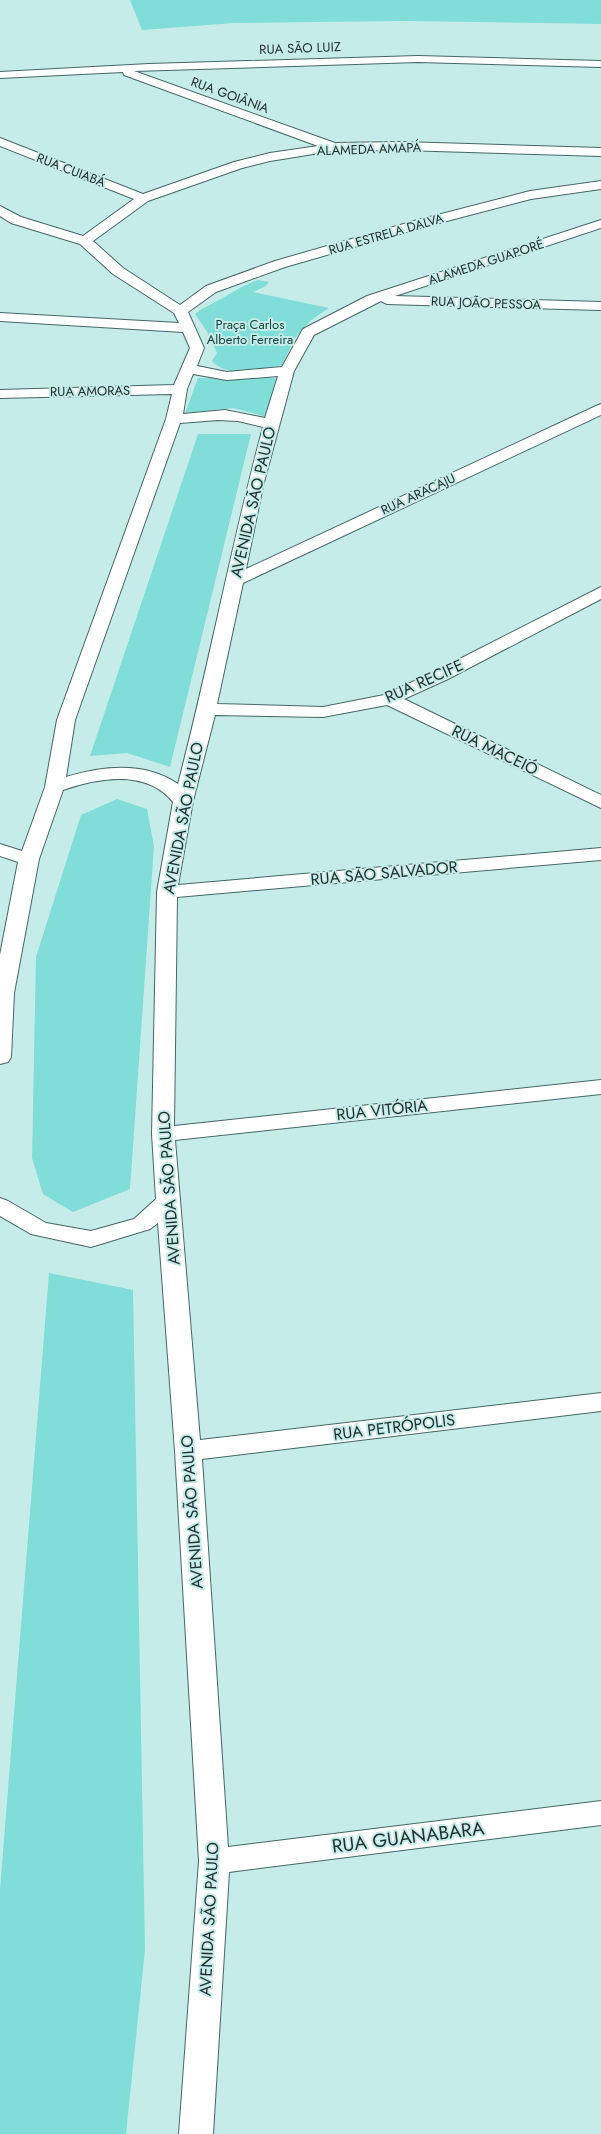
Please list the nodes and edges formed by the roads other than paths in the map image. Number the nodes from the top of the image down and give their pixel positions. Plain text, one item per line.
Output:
1 (601, 64) edge
2 (119, 70) junction
3 (0, 75) edge
4 (0, 142) edge
5 (332, 147) junction
6 (601, 152) edge
7 (601, 185) edge
8 (143, 198) junction
9 (0, 210) edge
10 (601, 224) edge
11 (85, 241) junction
12 (372, 299) junction
13 (601, 306) edge
14 (180, 311) junction
15 (0, 317) edge
16 (188, 328) junction
17 (188, 369) junction
18 (287, 371) junction
19 (180, 389) junction
20 (0, 394) edge
21 (601, 408) edge
22 (174, 419) junction
23 (271, 425) junction
24 (235, 580) junction
25 (601, 592) edge
26 (389, 699) junction
27 (207, 709) junction
28 (55, 787) junction
29 (183, 802) junction
30 (601, 802) edge
31 (0, 850) edge
32 (601, 854) edge
33 (29, 859) junction
34 (167, 892) junction
35 (0, 1057) edge
36 (601, 1087) edge
37 (163, 1134) junction
38 (169, 1201) junction
39 (0, 1206) edge
40 (601, 1402) edge
41 (188, 1451) junction
42 (601, 1813) edge
43 (214, 1861) junction
44 (196, 2134) edge

1 - 2 street, RUA SÃO LUIZ
2 - 3 street, RUA SÃO LUIZ
2 - 5 street, RUA GOIÂNIA
4 - 8 street, RUA CUIABÁ
5 - 6 street, ALAMEDA AMAPÁ
5 - 8 street, ALAMEDA AMAPÁ
7 - 14 street, RUA ESTRELA DALVA
8 - 11 street, ALAMEDA AMAPÁ
9 - 11 street
10 - 12 street, ALAMEDA GUAPORÉ
11 - 14 street
12 - 13 street, RUA JOÃO PESSOA
12 - 18 street, AVENIDA SÃO PAULO
14 - 16 street
15 - 16 street
16 - 17 street
17 - 18 street
17 - 19 street
18 - 23 street, AVENIDA SÃO PAULO
19 - 20 street, RUA AMORAS
19 - 22 street
21 - 24 street, RUA ARACAJU
22 - 23 street
22 - 28 street
23 - 24 street, AVENIDA SÃO PAULO
24 - 27 street, AVENIDA SÃO PAULO
25 - 26 street, RUA RECIFE
26 - 27 street, RUA RECIFE
26 - 30 street, RUA MACEIÓ
27 - 29 street, AVENIDA SÃO PAULO
28 - 29 street
28 - 33 street
29 - 34 street, AVENIDA SÃO PAULO
31 - 33 street
32 - 34 street, RUA SÃO SALVADOR
33 - 35 street
34 - 37 street, AVENIDA SÃO PAULO
36 - 37 street, RUA VITÓRIA
37 - 38 street, AVENIDA SÃO PAULO
38 - 39 street
38 - 41 street, AVENIDA SÃO PAULO
40 - 41 street, RUA PETRÓPOLIS
41 - 43 street, AVENIDA SÃO PAULO
42 - 43 street, RUA GUANABARA
43 - 44 street, AVENIDA SÃO PAULO

